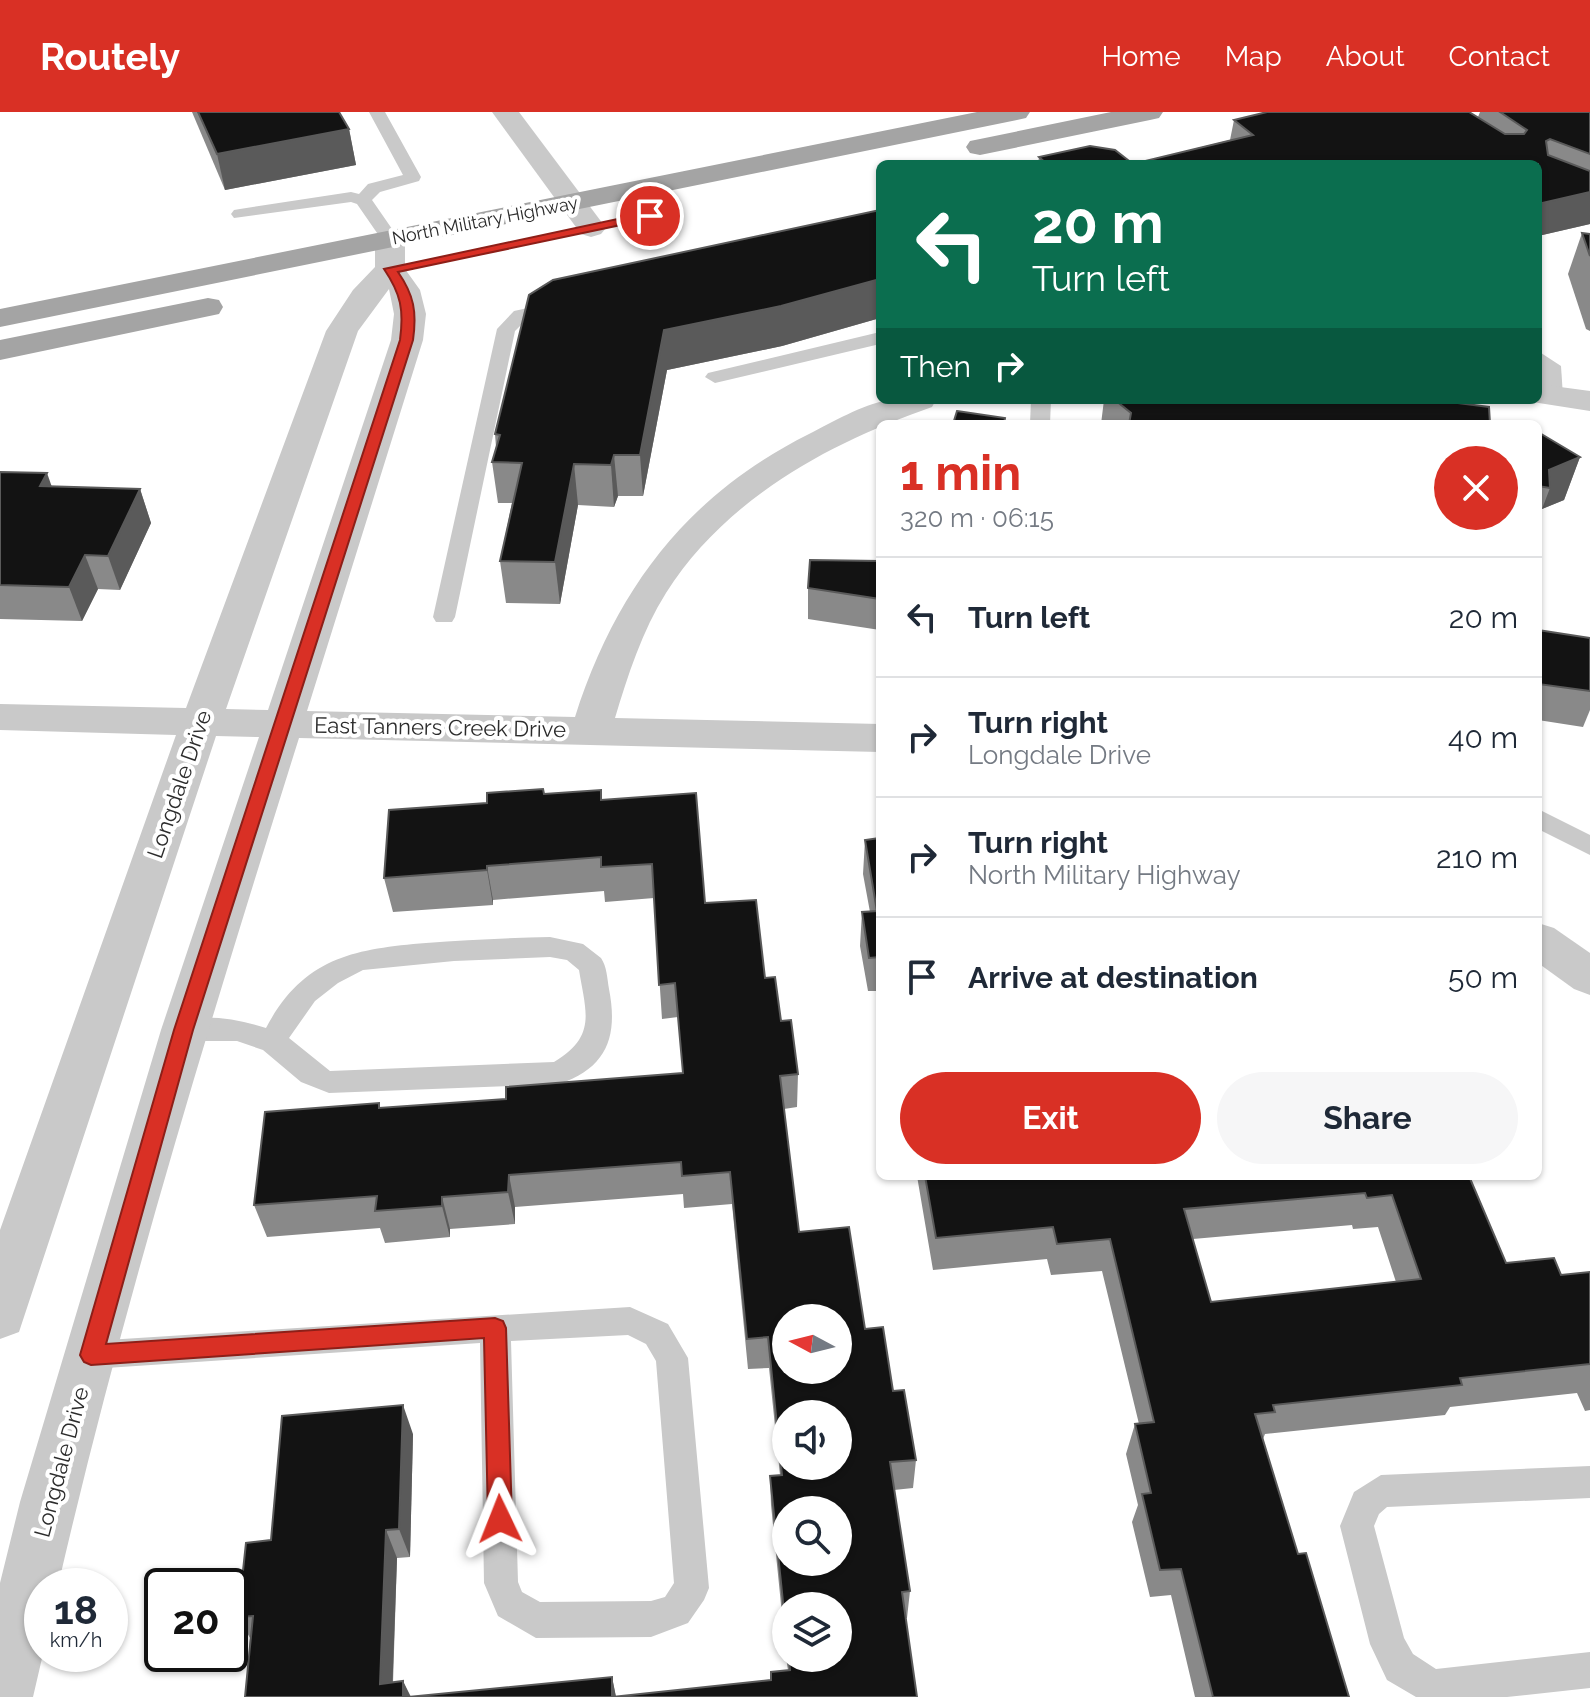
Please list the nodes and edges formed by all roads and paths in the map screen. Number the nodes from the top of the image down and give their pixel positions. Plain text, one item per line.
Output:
1 (377, 112) edge
2 (505, 112) edge
3 (1017, 112) edge
4 (1150, 112) edge
5 (956, 129) edge
6 (363, 200) junction
7 (572, 202) junction
8 (240, 214) dead end
9 (620, 222) dead end
10 (591, 228) junction
11 (560, 234) dead end
12 (400, 257) junction
13 (344, 279) dead end
14 (235, 301) dead end
15 (584, 301) edge
16 (0, 318) edge
17 (876, 339) edge
18 (0, 350) edge
19 (1542, 360) edge
20 (715, 377) dead end
21 (1546, 395) edge
22 (1590, 401) edge
23 (909, 404) edge
24 (444, 617) dead end
25 (0, 717) edge
26 (201, 722) junction
27 (284, 724) junction
28 (591, 730) junction
29 (876, 738) edge
30 (1542, 820) edge
31 (1590, 846) edge
32 (1542, 943) edge
33 (1590, 977) edge
34 (184, 1030) junction
35 (273, 1042) junction
36 (0, 1315) edge
37 (495, 1328) junction
38 (91, 1355) junction
39 (1590, 1482) edge
40 (1590, 1670) edge
41 (2, 1697) edge

1 - 6 lane
2 - 7 street
3 - 5 main road, North Military Highway
4 - 5 main road, North Military Highway
5 - 7 main road, North Military Highway
6 - 8 lane
6 - 12 lane
7 - 10 street
7 - 12 main road, North Military Highway
9 - 10 main road, North Military Highway
10 - 11 main road, North Military Highway
12 - 13 main road, North Military Highway
12 - 16 main road, North Military Highway
12 - 26 street, Longdale Drive
12 - 27 street, Longdale Drive
14 - 18 main road
15 - 24 lane
17 - 20 lane
19 - 21 lane
21 - 22 street
23 - 28 street
25 - 26 street, East Tanners Creek Drive
26 - 27 street, East Tanners Creek Drive
26 - 36 street, Longdale Drive
27 - 28 street, East Tanners Creek Drive
27 - 34 street, Longdale Drive
28 - 29 street, East Tanners Creek Drive
30 - 31 lane
32 - 33 street
34 - 35 lane
34 - 38 street, Longdale Drive
35 - 35 lane
37 - 37 lane
37 - 38 lane
38 - 41 street, Longdale Drive
39 - 40 lane

